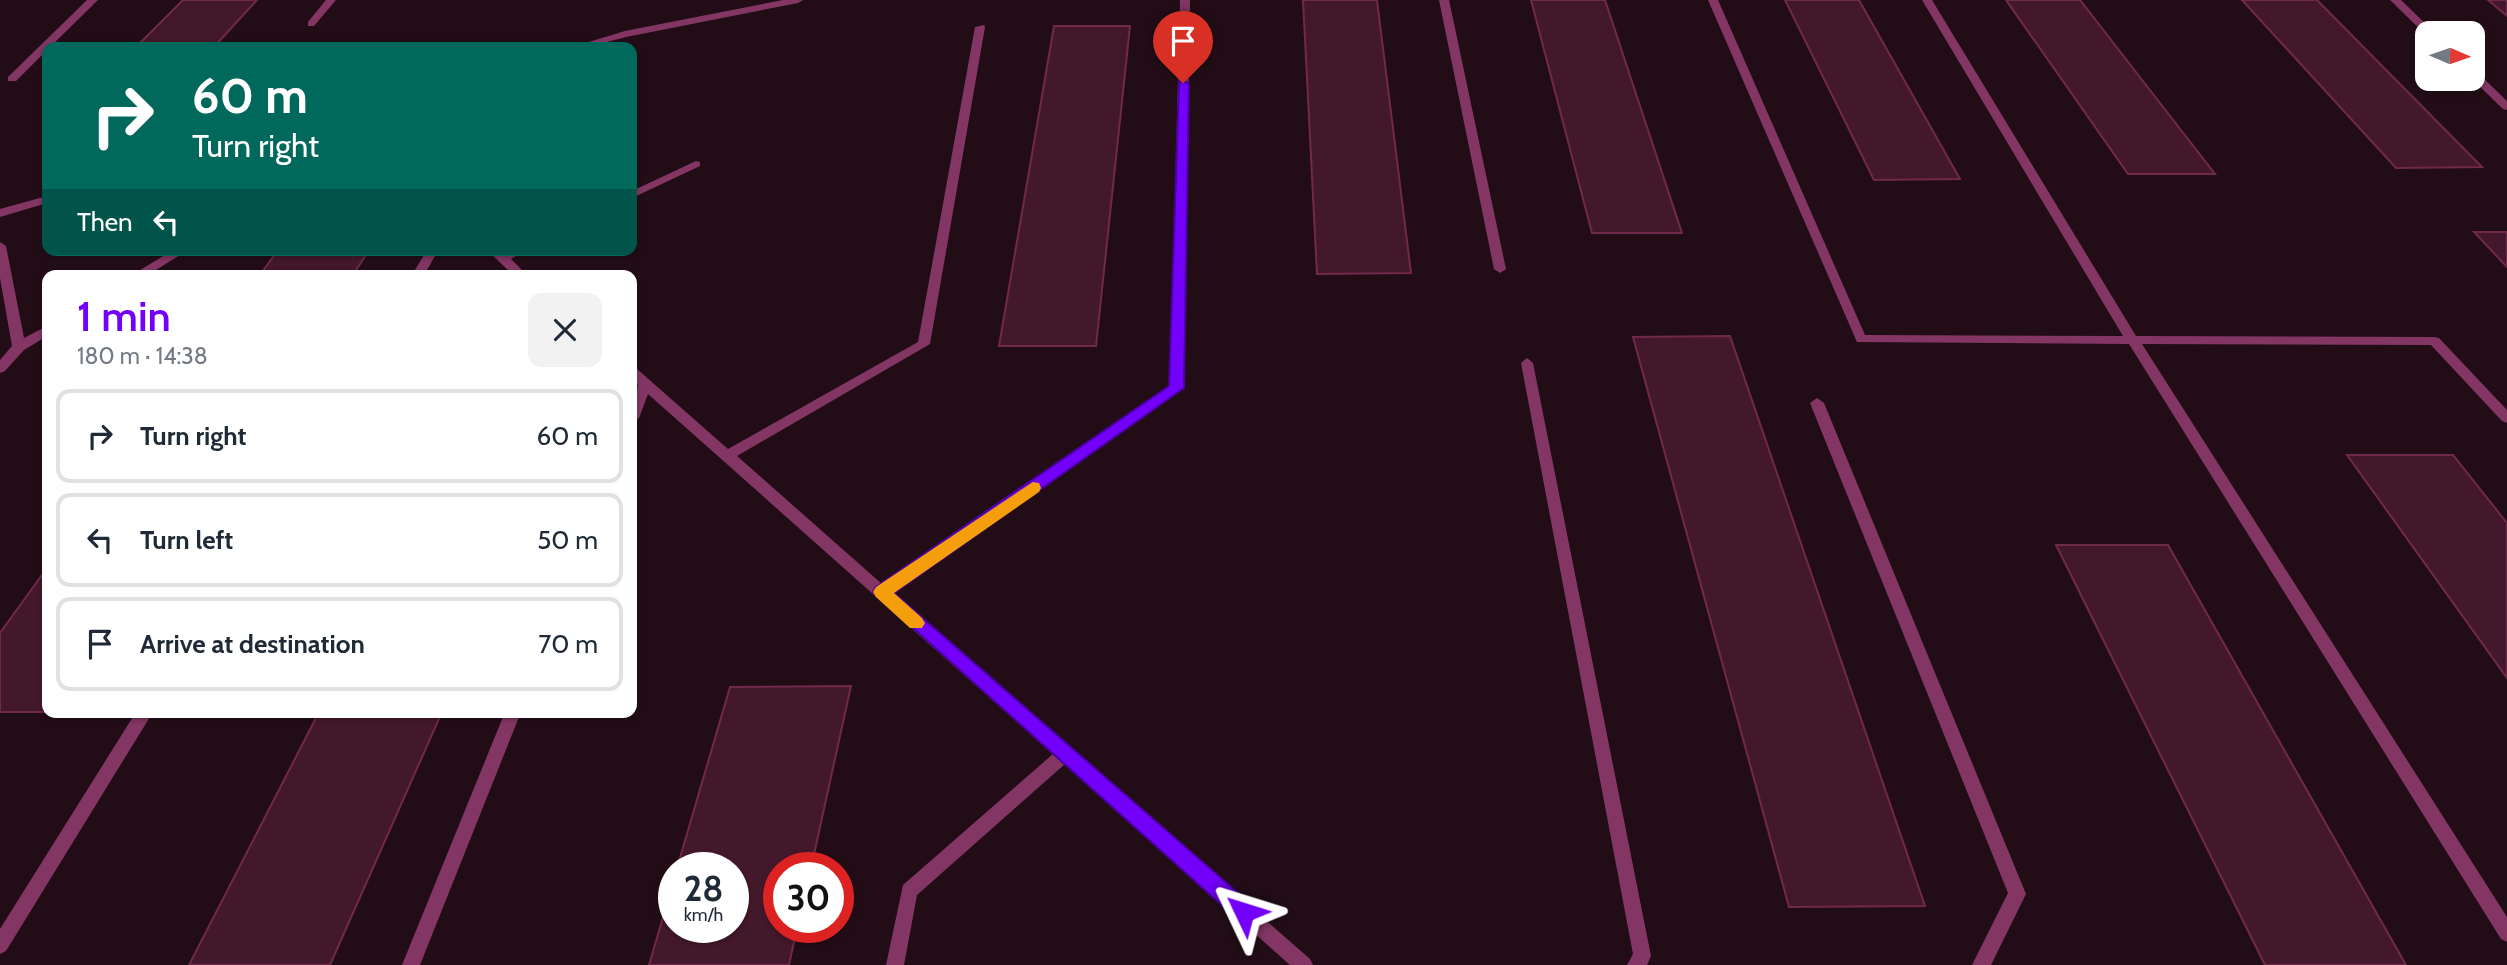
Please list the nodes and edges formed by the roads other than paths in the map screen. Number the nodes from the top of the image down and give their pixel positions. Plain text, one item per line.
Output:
1 (93, 0) edge
2 (331, 0) edge
3 (798, 0) edge
4 (1185, 0) edge
5 (1444, 0) edge
6 (1713, 0) edge
7 (1927, 0) edge
8 (2395, 0) edge
9 (2417, 21) edge
10 (311, 24) dead end
11 (980, 27) dead end
12 (50, 42) edge
13 (595, 42) edge
14 (42, 50) edge
15 (12, 79) dead end
16 (2485, 86) edge
17 (2507, 107) edge
18 (696, 164) dead end
19 (637, 193) edge
20 (42, 200) edge
21 (0, 213) edge
22 (0, 246) edge
23 (171, 256) edge
24 (500, 256) edge
25 (1500, 269) dead end
26 (147, 270) edge
27 (516, 270) edge
28 (42, 333) edge
29 (2133, 341) junction
30 (19, 347) junction
31 (1527, 363) dead end
32 (0, 368) edge
33 (637, 377) edge
34 (645, 384) junction
35 (1817, 402) dead end
36 (637, 405) edge
37 (2507, 418) edge
38 (726, 456) junction
39 (882, 592) junction
40 (141, 718) edge
41 (511, 718) edge
42 (1065, 754) junction
43 (2507, 933) edge
44 (0, 945) edge
45 (411, 965) edge
46 (895, 965) edge
47 (1304, 965) edge
48 (1636, 965) edge
49 (1981, 965) edge

1 - 12 street
2 - 10 street
3 - 13 street
4 - 39 street
5 - 25 street
6 - 29 street
7 - 29 street
8 - 9 street
11 - 38 street
14 - 15 street
16 - 17 street
18 - 19 street
20 - 21 street
22 - 30 street
23 - 26 street
24 - 27 street
28 - 30 street
29 - 37 street
29 - 43 street
30 - 32 street
31 - 48 street
33 - 34 street
34 - 36 street
34 - 38 street
35 - 49 street
38 - 39 street
39 - 42 street
40 - 44 street
41 - 45 street
42 - 46 street
42 - 47 street

